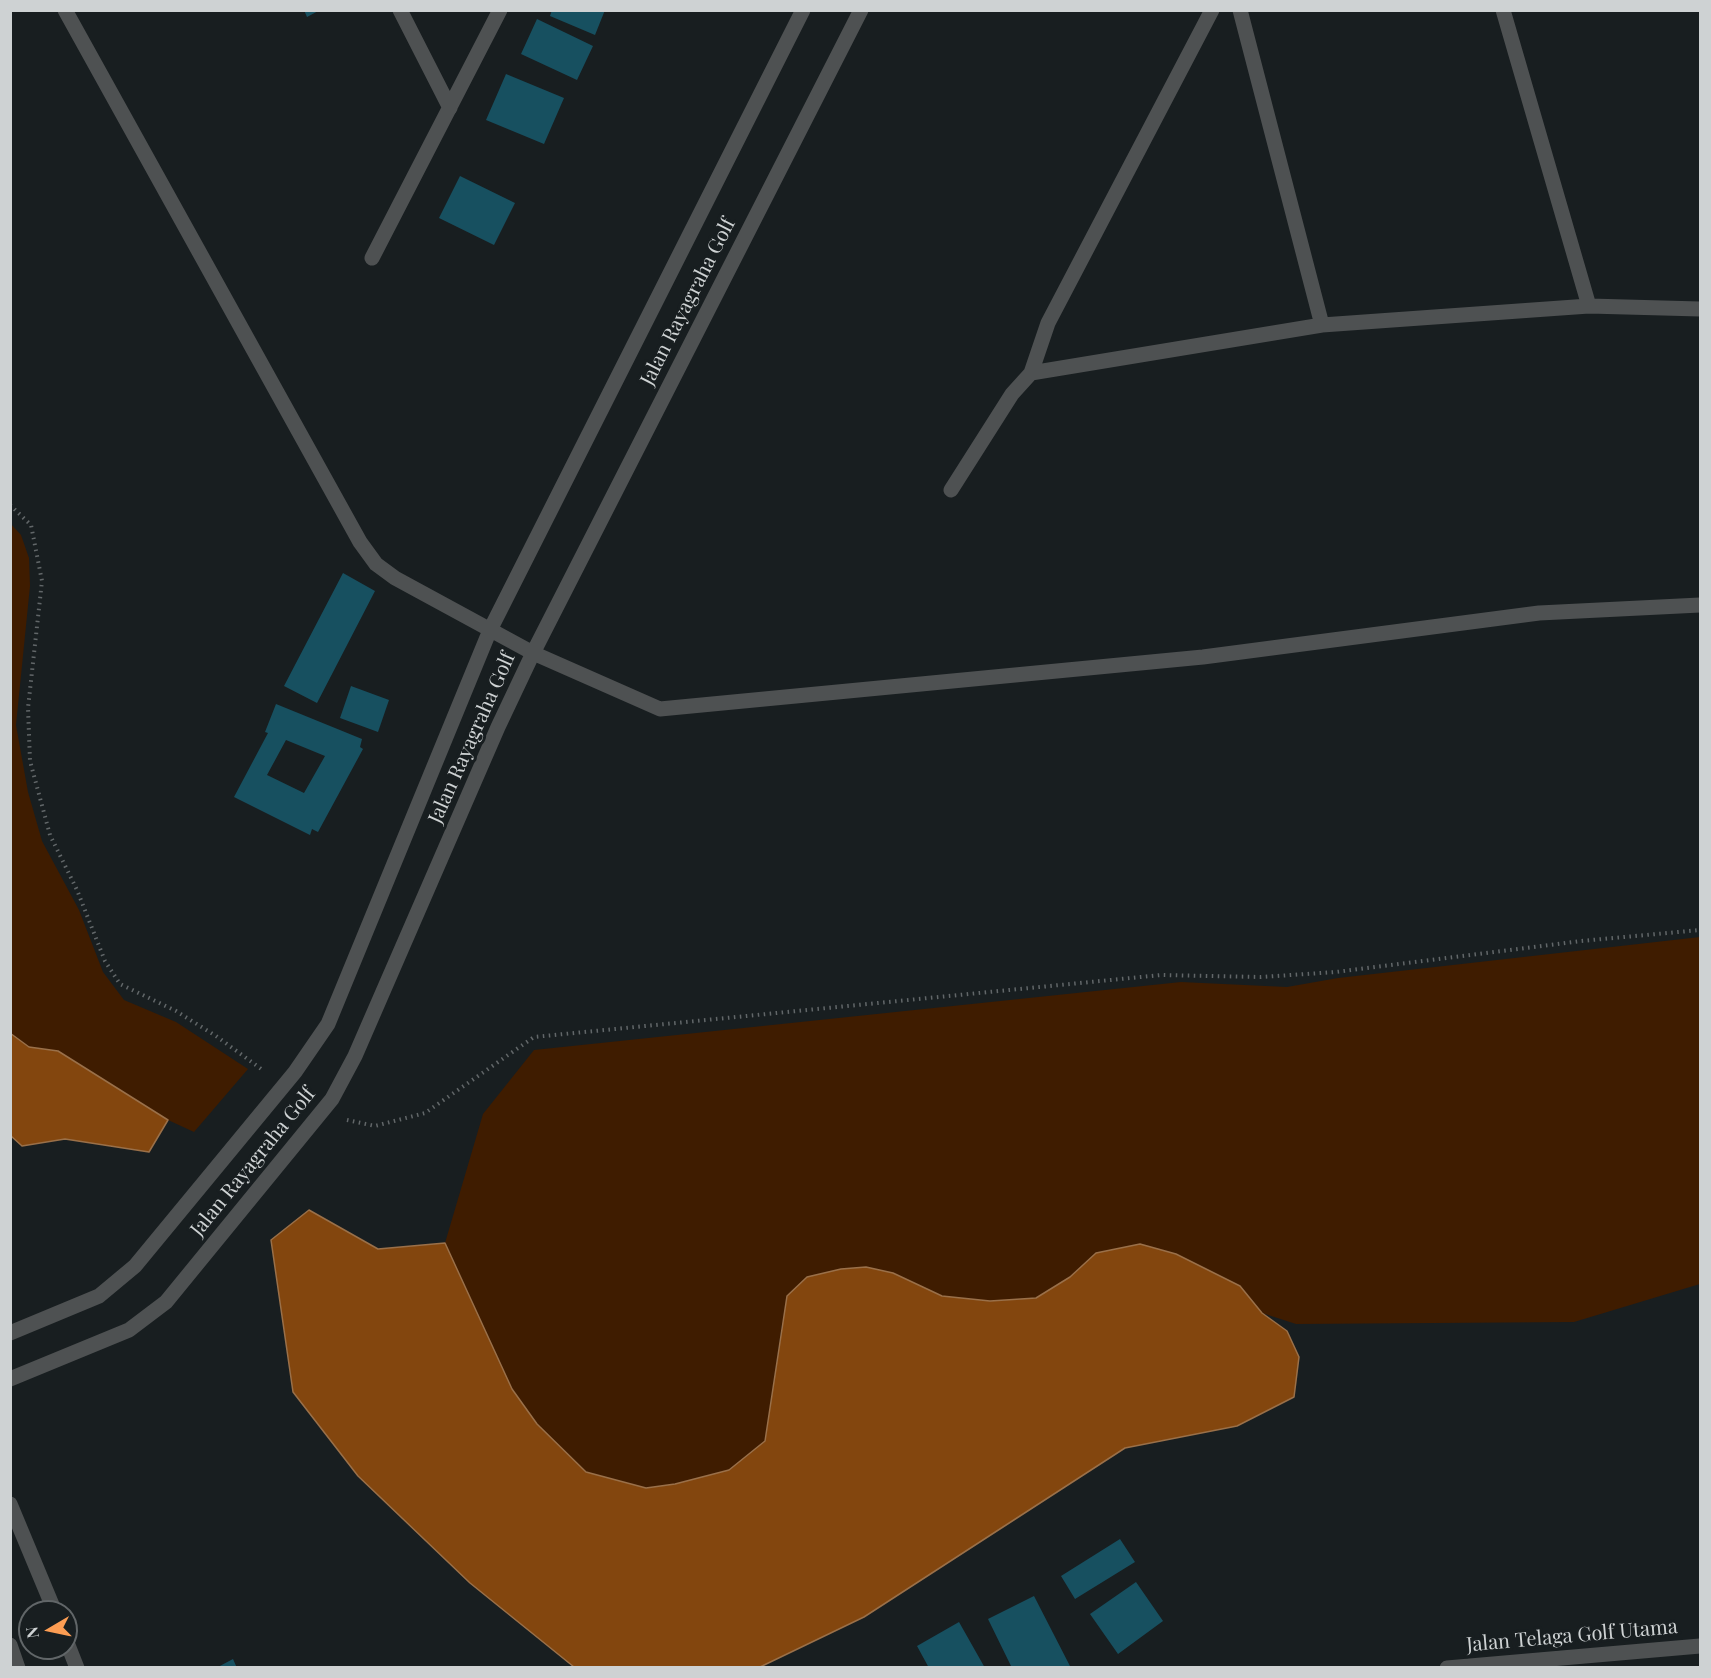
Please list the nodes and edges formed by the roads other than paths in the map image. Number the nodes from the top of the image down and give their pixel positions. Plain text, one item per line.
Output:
1 (65, 10) edge
2 (400, 10) edge
3 (500, 10) edge
4 (803, 10) edge
5 (861, 10) edge
6 (1212, 10) edge
7 (1240, 10) edge
8 (1503, 10) edge
9 (450, 108) junction
10 (372, 258) dead end
11 (1589, 306) junction
12 (1701, 309) edge
13 (1322, 325) junction
14 (1031, 372) junction
15 (951, 490) dead end
16 (1701, 605) edge
17 (490, 630) junction
18 (533, 653) junction
19 (10, 1333) edge
20 (10, 1379) edge
21 (10, 1504) edge
22 (50, 1600) edge
23 (10, 1645) edge
24 (1701, 1646) edge
25 (18, 1668) edge
26 (1447, 1668) edge

1 - 17 street
2 - 9 street
3 - 9 street
4 - 17 street, Jalan Rayagraha Golf
5 - 18 street, Jalan Rayagraha Golf
6 - 14 street
7 - 13 street
8 - 11 street
9 - 10 street
11 - 12 street
11 - 13 street
13 - 14 street
14 - 15 street
16 - 18 street
17 - 18 street
17 - 19 street, Jalan Rayagraha Golf
18 - 20 street, Jalan Rayagraha Golf
21 - 22 street
23 - 25 street
24 - 26 street, Jalan Telaga Golf Utama

